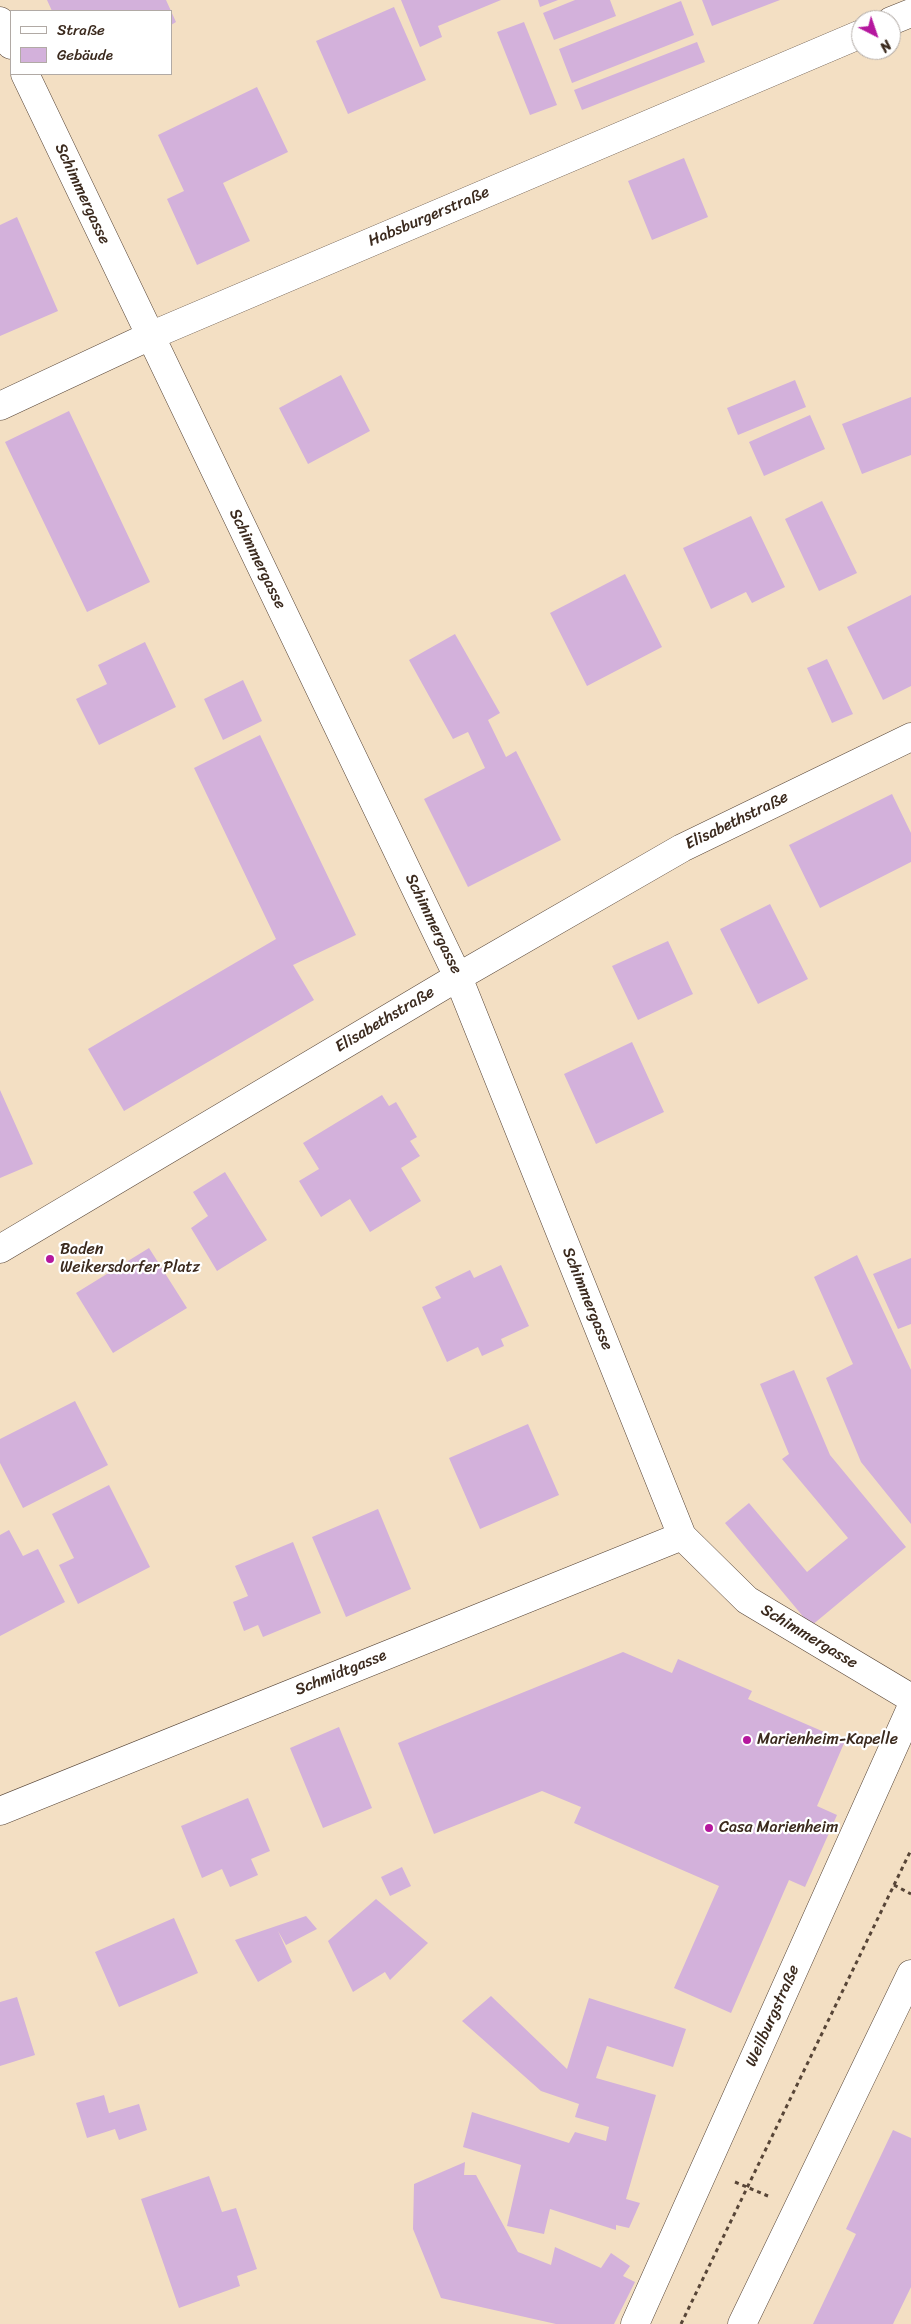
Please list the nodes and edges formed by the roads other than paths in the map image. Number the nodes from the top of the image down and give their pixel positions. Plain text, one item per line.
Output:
1 (0, 21) edge
2 (851, 38) edge
3 (10, 43) edge
4 (25, 75) edge
5 (150, 336) junction
6 (0, 406) edge
7 (911, 737) edge
8 (458, 977) junction
9 (0, 1250) edge
10 (682, 1536) junction
11 (911, 1698) edge
12 (911, 1708) edge
13 (0, 1811) edge
14 (911, 1974) edge
15 (635, 2324) edge
16 (742, 2324) edge

1 - 3 street
2 - 5 street, Habsburgerstraße
4 - 5 street, Schimmergasse
5 - 6 street, Habsburgerstraße
5 - 8 street, Schimmergasse
7 - 8 street, Elisabethstraße
8 - 9 street, Elisabethstraße
8 - 10 street, Schimmergasse
10 - 11 street, Schimmergasse
10 - 13 street, Schmidtgasse
12 - 15 street, Weilburgstraße
14 - 16 street

